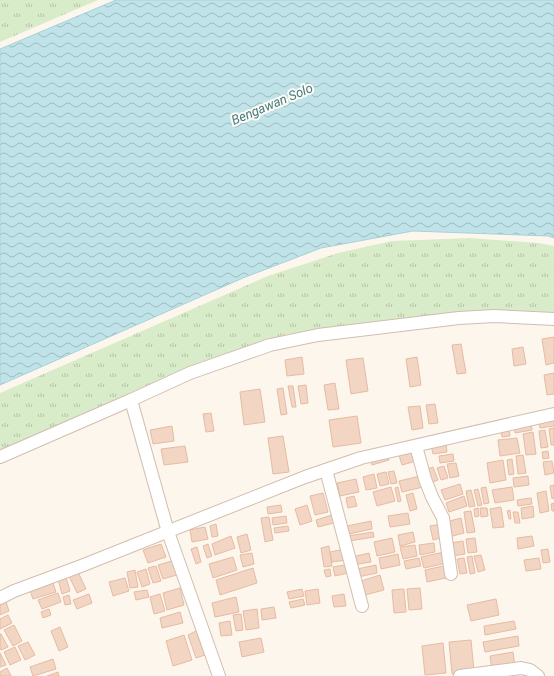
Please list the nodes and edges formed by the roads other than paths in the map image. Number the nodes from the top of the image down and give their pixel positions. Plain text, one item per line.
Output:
1 (554, 319) edge
2 (131, 400) junction
3 (554, 414) edge
4 (416, 446) junction
5 (0, 457) edge
6 (326, 470) junction
7 (168, 532) junction
8 (451, 574) dead end
9 (0, 598) edge
10 (362, 606) dead end
11 (219, 676) edge
12 (460, 676) edge
13 (538, 676) edge

1 - 2 street
2 - 5 street
2 - 7 street
3 - 4 street
4 - 6 street
4 - 8 street
6 - 7 street
6 - 10 street
7 - 9 street
7 - 11 street
12 - 13 street

